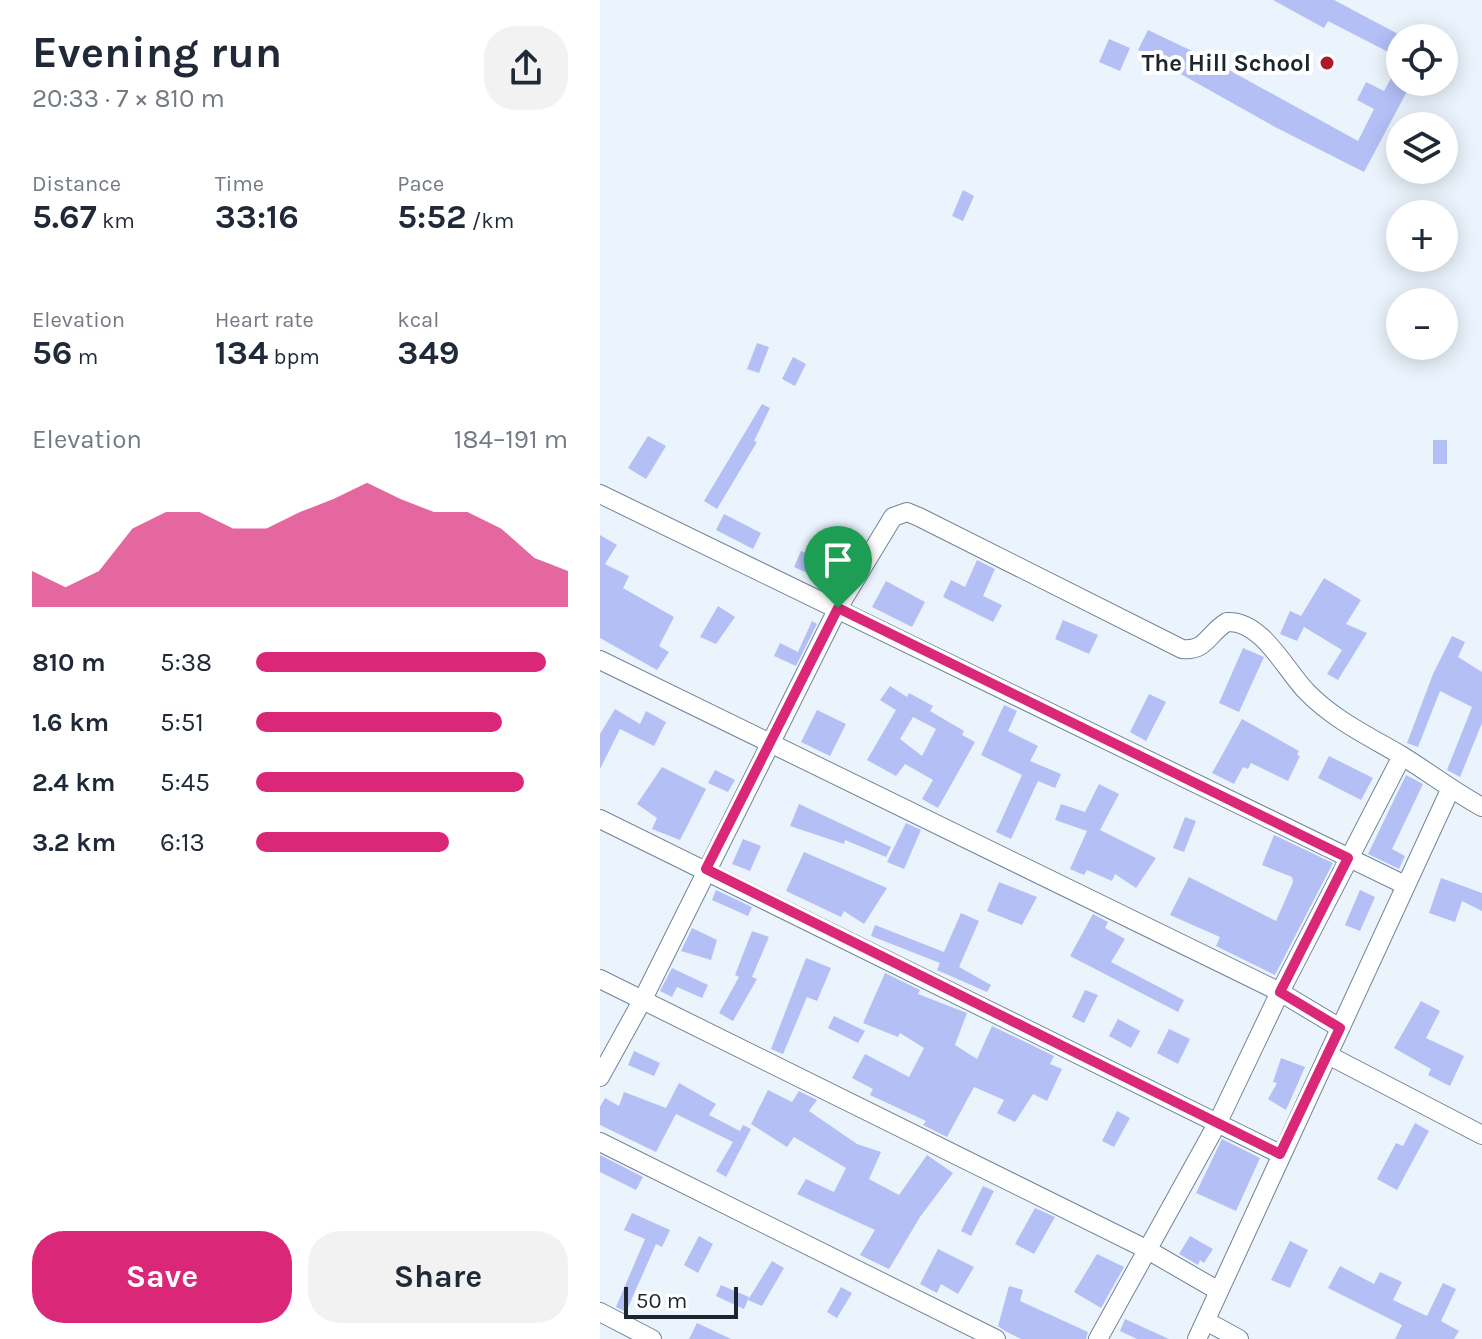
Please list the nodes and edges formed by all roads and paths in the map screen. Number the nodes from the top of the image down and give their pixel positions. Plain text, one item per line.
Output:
1 (600, 494) edge
2 (838, 608) junction
3 (600, 660) edge
4 (773, 742) junction
5 (1402, 756) junction
6 (1450, 790) junction
7 (1482, 807) edge
8 (600, 819) edge
9 (1348, 858) junction
10 (706, 869) junction
11 (1405, 885) junction
12 (600, 979) edge
13 (1280, 992) junction
14 (643, 999) junction
15 (1340, 1028) junction
16 (1328, 1055) junction
17 (600, 1077) edge
18 (1217, 1124) junction
19 (1482, 1135) edge
20 (600, 1142) edge
21 (1280, 1154) junction
22 (1146, 1249) junction
23 (1217, 1290) junction
24 (600, 1312) edge
25 (1206, 1321) junction
26 (643, 1337) edge
27 (996, 1339) edge
28 (1098, 1339) edge
29 (1197, 1339) edge
30 (1239, 1339) edge

1 - 2 street
2 - 4 street
2 - 5 street
2 - 9 street
3 - 4 street
4 - 10 street
4 - 13 street
5 - 6 street
5 - 9 street
6 - 7 street
6 - 11 street
8 - 10 street
9 - 11 street
9 - 13 street
10 - 14 street
10 - 18 street
11 - 15 street
12 - 14 street
13 - 15 street
13 - 18 street
14 - 17 street
14 - 22 street
15 - 16 street
16 - 19 street
16 - 21 street
18 - 21 street
18 - 22 street
20 - 27 street
21 - 23 street
22 - 23 street
22 - 28 street
23 - 25 street
24 - 26 street
25 - 29 street
25 - 30 street

